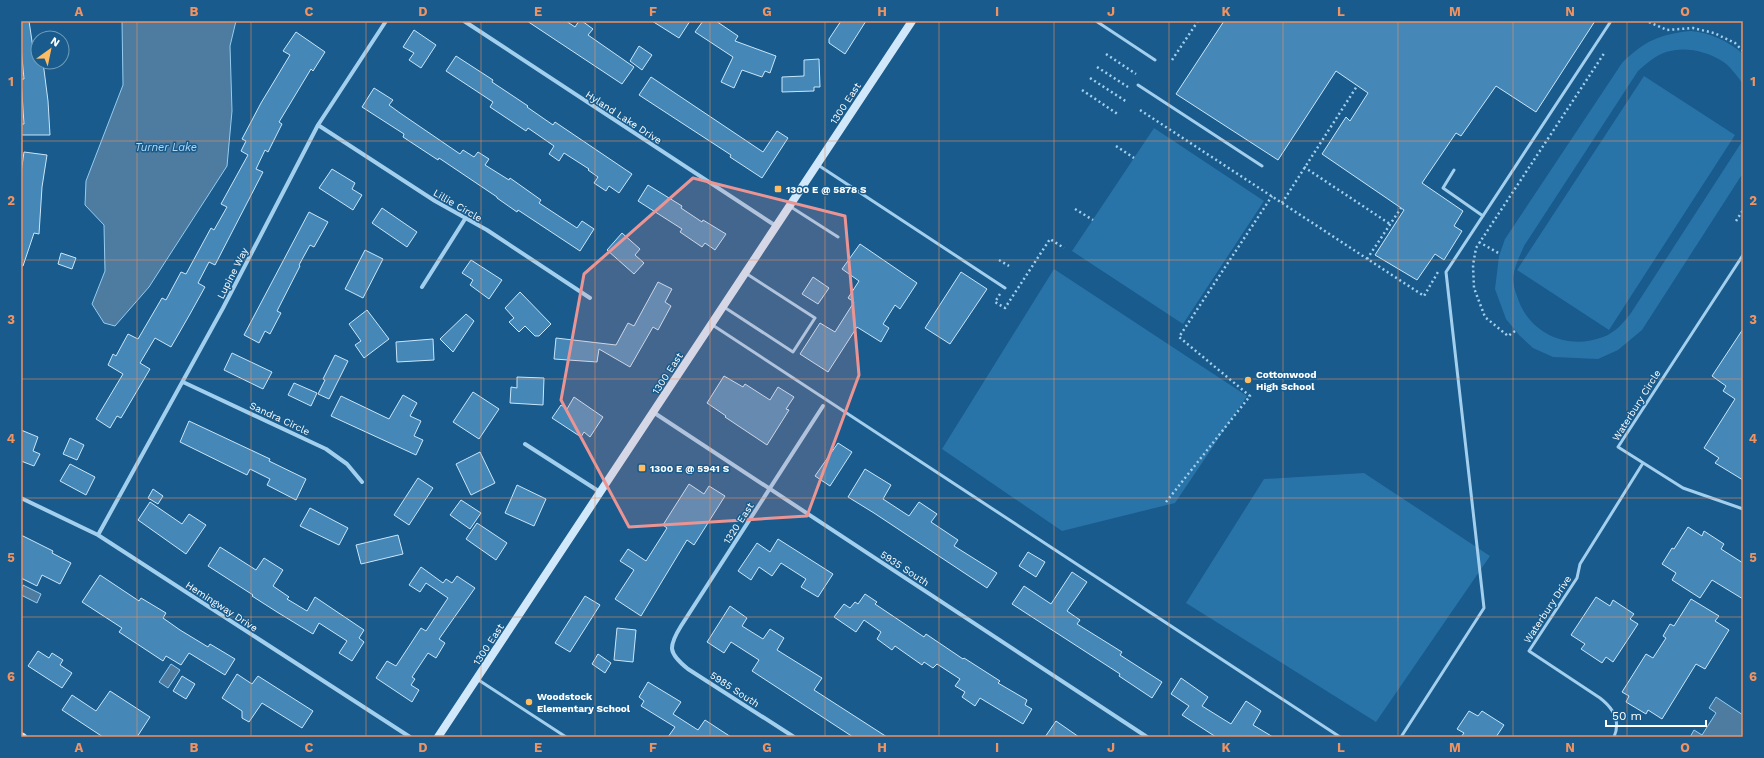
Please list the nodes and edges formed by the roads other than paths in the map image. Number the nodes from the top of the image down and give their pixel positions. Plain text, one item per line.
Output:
1 (386, 21) edge
2 (464, 21) edge
3 (912, 21) edge
4 (1096, 21) edge
5 (1611, 21) edge
6 (1155, 60) dead end
7 (1138, 85) dead end
8 (318, 125) junction
9 (817, 164) junction
10 (1262, 166) dead end
11 (1454, 170) dead end
12 (789, 206) junction
13 (1483, 216) junction
14 (465, 219) junction
15 (776, 226) junction
16 (838, 237) dead end
17 (1743, 255) edge
18 (745, 272) junction
19 (422, 287) dead end
20 (1005, 288) dead end
21 (590, 298) dead end
22 (723, 307) junction
23 (711, 324) junction
24 (183, 382) junction
25 (823, 406) dead end
26 (653, 412) junction
27 (525, 444) dead end
28 (1643, 464) junction
29 (362, 482) dead end
30 (770, 488) junction
31 (600, 492) junction
32 (21, 498) edge
33 (1743, 509) edge
34 (98, 535) junction
35 (671, 651) joint
36 (477, 679) junction
37 (410, 737) edge
38 (438, 737) edge
39 (566, 737) edge
40 (794, 737) edge
41 (1147, 737) edge
42 (1340, 737) edge
43 (1401, 737) edge
44 (1614, 737) edge

1 - 8 street, Lupine Way
2 - 15 street, Hyland Lake Drive
3 - 9 main road, 1300 East
4 - 6 lane
5 - 13 lane
7 - 10 lane
8 - 14 street, Lillie Circle
8 - 24 street, Lupine Way
9 - 12 main road, 1300 East
9 - 20 lane
11 - 13 lane
12 - 15 main road, 1300 East
12 - 16 lane
13 - 43 lane
14 - 19 street
14 - 21 street, Lillie Circle
15 - 18 main road, 1300 East
17 - 28 lane, Waterbury Circle
18 - 22 main road, 1300 East
18 - 22 lane
22 - 23 main road, 1300 East
23 - 26 main road, 1300 East
23 - 42 lane
24 - 29 street, Sandra Circle
24 - 34 street, Lupine Way
25 - 30 street, 1320 East
26 - 30 street, 5935 South
26 - 31 main road, 1300 East
27 - 31 street
28 - 33 lane, Waterbury Circle
28 - 44 lane, Waterbury Drive
30 - 35 street, 1320 East
30 - 41 street, 5935 South
31 - 36 main road, 1300 East
32 - 34 street, Hemingway Drive
34 - 37 street, Hemingway Drive
35 - 40 street, 5985 South
36 - 38 main road, 1300 East
36 - 39 lane

